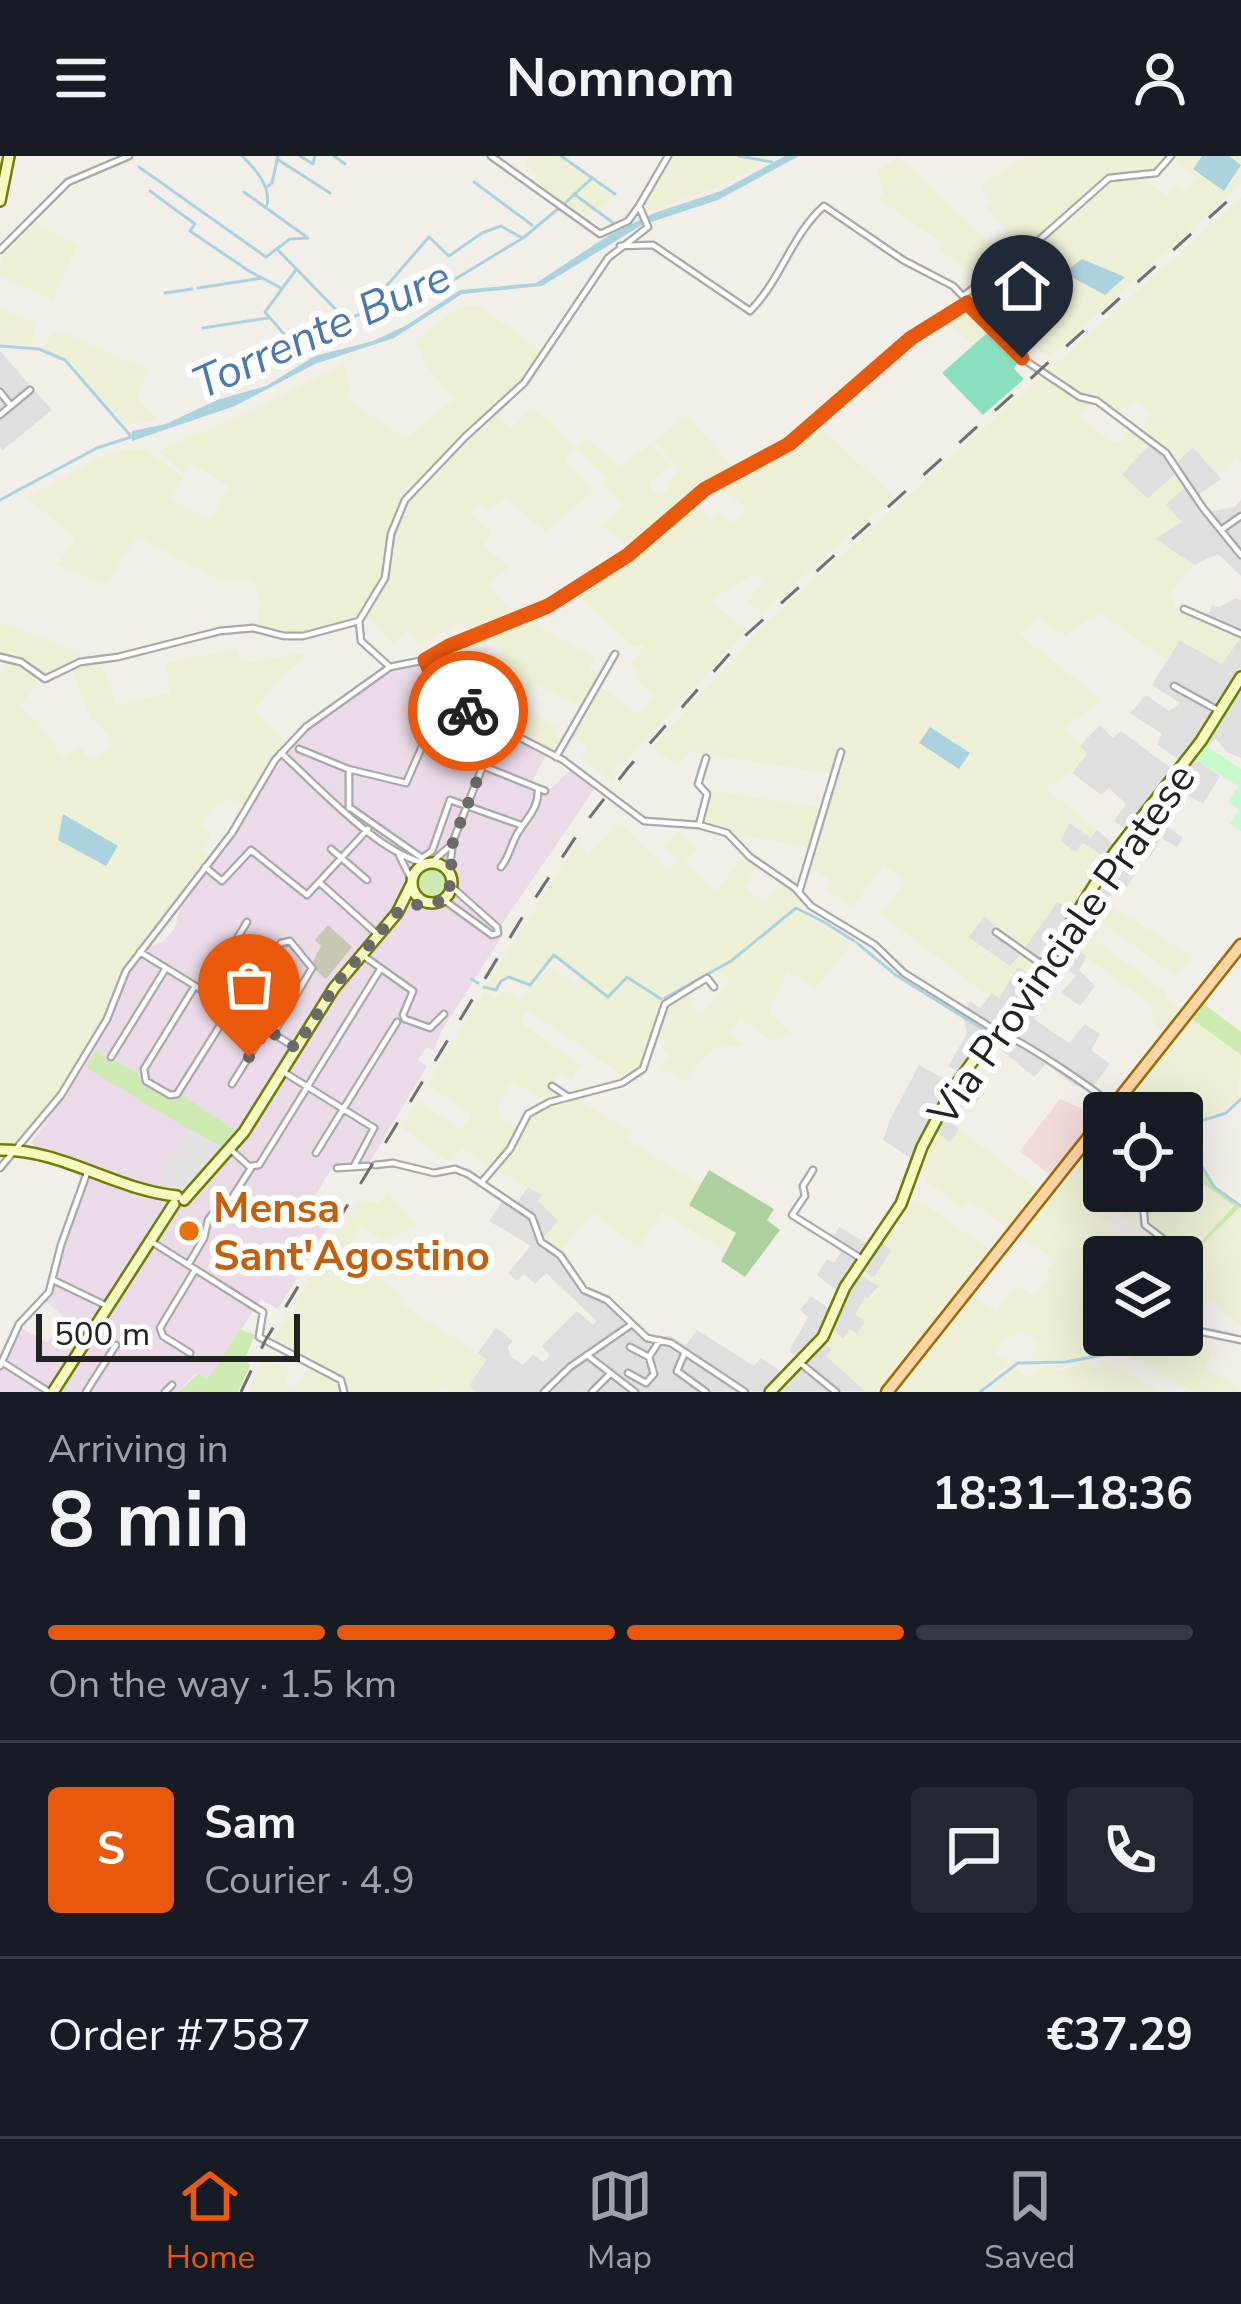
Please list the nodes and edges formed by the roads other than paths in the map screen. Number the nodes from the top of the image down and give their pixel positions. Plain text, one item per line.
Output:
1 (10, 156) edge
2 (129, 156) edge
3 (491, 156) edge
4 (668, 156) edge
5 (1171, 156) edge
6 (0, 194) edge
7 (639, 206) junction
8 (620, 246) junction
9 (0, 250) edge
10 (965, 299) junction
11 (30, 390) dead end
12 (0, 392) edge
13 (11, 406) junction
14 (0, 415) edge
15 (1241, 516) edge
16 (1220, 531) junction
17 (1241, 555) edge
18 (1184, 609) dead end
19 (359, 621) junction
20 (1241, 634) edge
21 (615, 654) dead end
22 (0, 658) edge
23 (425, 660) junction
24 (390, 667) junction
25 (1241, 677) edge
26 (1174, 686) dead end
27 (444, 697) junction
28 (1221, 712) junction
29 (498, 728) junction
30 (299, 749) dead end
31 (841, 752) dead end
32 (281, 753) junction
33 (556, 757) junction
34 (706, 758) dead end
35 (483, 766) junction
36 (348, 769) junction
37 (468, 804) junction
38 (349, 810) junction
39 (521, 825) junction
40 (699, 825) junction
41 (368, 829) junction
42 (453, 841) junction
43 (331, 849) dead end
44 (396, 850) junction
45 (342, 859) junction
46 (430, 864) junction
47 (204, 866) junction
48 (501, 867) dead end
49 (449, 873) junction
50 (368, 880) dead end
51 (412, 882) junction
52 (320, 883) junction
53 (452, 887) junction
54 (799, 892) junction
55 (444, 900) junction
56 (423, 901) junction
57 (397, 913) junction
58 (247, 922) dead end
59 (995, 932) dead end
60 (378, 935) junction
61 (1241, 945) edge
62 (140, 952) junction
63 (361, 954) junction
64 (1044, 966) junction
65 (166, 968) junction
66 (381, 968) junction
67 (195, 986) junction
68 (714, 987) dead end
69 (204, 992) junction
70 (230, 1008) junction
71 (238, 1013) junction
72 (444, 1014) dead end
73 (397, 1022) dead end
74 (269, 1032) junction
75 (1000, 1033) junction
76 (296, 1048) junction
77 (111, 1057) dead end
78 (282, 1071) junction
79 (232, 1084) dead end
80 (552, 1086) dead end
81 (307, 1087) junction
82 (1086, 1092) edge
83 (1127, 1092) edge
84 (568, 1097) junction
85 (344, 1109) junction
86 (1083, 1147) edge
87 (19, 1149) junction
88 (230, 1149) junction
89 (0, 1150) edge
90 (316, 1153) dead end
91 (255, 1165) junction
92 (354, 1166) junction
93 (0, 1168) edge
94 (337, 1168) dead end
95 (812, 1171) dead end
96 (87, 1173) junction
97 (481, 1183) junction
98 (176, 1200) junction
99 (1144, 1212) edge
100 (1158, 1236) edge
101 (149, 1240) junction
102 (862, 1259) junction
103 (192, 1268) junction
104 (53, 1280) junction
105 (107, 1306) junction
106 (632, 1324) junction
107 (1203, 1332) edge
108 (660, 1340) junction
109 (1240, 1342) edge
110 (116, 1345) dead end
111 (630, 1346) dead end
112 (685, 1352) junction
113 (190, 1353) dead end
114 (587, 1355) junction
115 (649, 1357) junction
116 (799, 1362) junction
117 (1, 1364) edge
118 (628, 1373) dead end
119 (611, 1374) junction
120 (172, 1385) dead end
121 (51, 1392) edge
122 (86, 1392) edge
123 (165, 1392) edge
124 (344, 1392) edge
125 (544, 1392) edge
126 (592, 1392) edge
127 (635, 1392) edge
128 (706, 1392) edge
129 (746, 1392) edge
130 (770, 1392) edge
131 (836, 1392) edge
132 (887, 1392) edge

1 - 6 street
2 - 9 street
3 - 7 street
4 - 7 street
5 - 10 street
7 - 8 street
8 - 10 street
8 - 19 street
10 - 16 street
10 - 23 street
11 - 13 street
12 - 13 street
13 - 14 street
15 - 16 street
16 - 17 street
18 - 20 street
19 - 22 street
19 - 24 street
21 - 33 street
23 - 24 street
23 - 27 street
24 - 32 street
25 - 28 street, Via Provinciale Pratese
26 - 28 street
27 - 29 street
27 - 36 street
28 - 64 street, Via Provinciale Pratese
29 - 33 street
29 - 35 street
30 - 36 street
31 - 54 street
32 - 38 street
32 - 47 street
33 - 40 street
34 - 40 street
35 - 37 street
35 - 39 street
36 - 38 street
37 - 38 street
37 - 39 street
37 - 42 street
38 - 41 street
39 - 48 street
40 - 54 street
41 - 44 street
41 - 45 street
42 - 46 street
42 - 49 street
43 - 45 street
44 - 46 street
44 - 51 street
45 - 50 street
45 - 52 street
46 - 49 street
46 - 51 street
47 - 52 street
47 - 62 street
49 - 53 street
51 - 56 street
51 - 57 street
52 - 60 street
53 - 55 street
53 - 55 street
54 - 75 street
55 - 56 street
56 - 57 street
57 - 60 street
58 - 69 street
59 - 64 street
60 - 63 street
61 - 83 main road
62 - 65 street
62 - 87 street
63 - 66 street
63 - 76 street
64 - 75 street, Via Provinciale Pratese
65 - 67 street
65 - 77 street
66 - 72 street
66 - 81 street
67 - 69 street
67 - 70 street
68 - 84 street
69 - 70 street
70 - 71 street
71 - 74 street
71 - 74 street
73 - 85 street
74 - 76 street
74 - 79 street
75 - 82 street
75 - 102 street, Via Provinciale Pratese
76 - 78 street
78 - 81 street
78 - 88 street
80 - 84 street
81 - 85 street
81 - 91 street
84 - 97 street
85 - 90 street
85 - 92 street
86 - 132 main road
87 - 89 street
87 - 93 street
87 - 96 street
88 - 91 street
88 - 98 street
91 - 103 street
92 - 94 street
92 - 97 street
95 - 102 street
96 - 98 street
96 - 104 street
97 - 106 street
98 - 101 street
99 - 100 street
101 - 103 street
101 - 105 street
102 - 116 street, Via Provinciale Pratese
103 - 113 street
103 - 124 street
104 - 105 street
104 - 117 street
105 - 121 street
106 - 108 street
106 - 114 street
107 - 109 street
108 - 112 street
108 - 115 street
110 - 122 street
111 - 115 street
112 - 128 street
112 - 129 street
114 - 119 street
114 - 125 street
115 - 118 street
116 - 130 street, Via Provinciale Pratese
116 - 131 street
117 - 121 street
119 - 126 street
119 - 127 street
120 - 123 street

